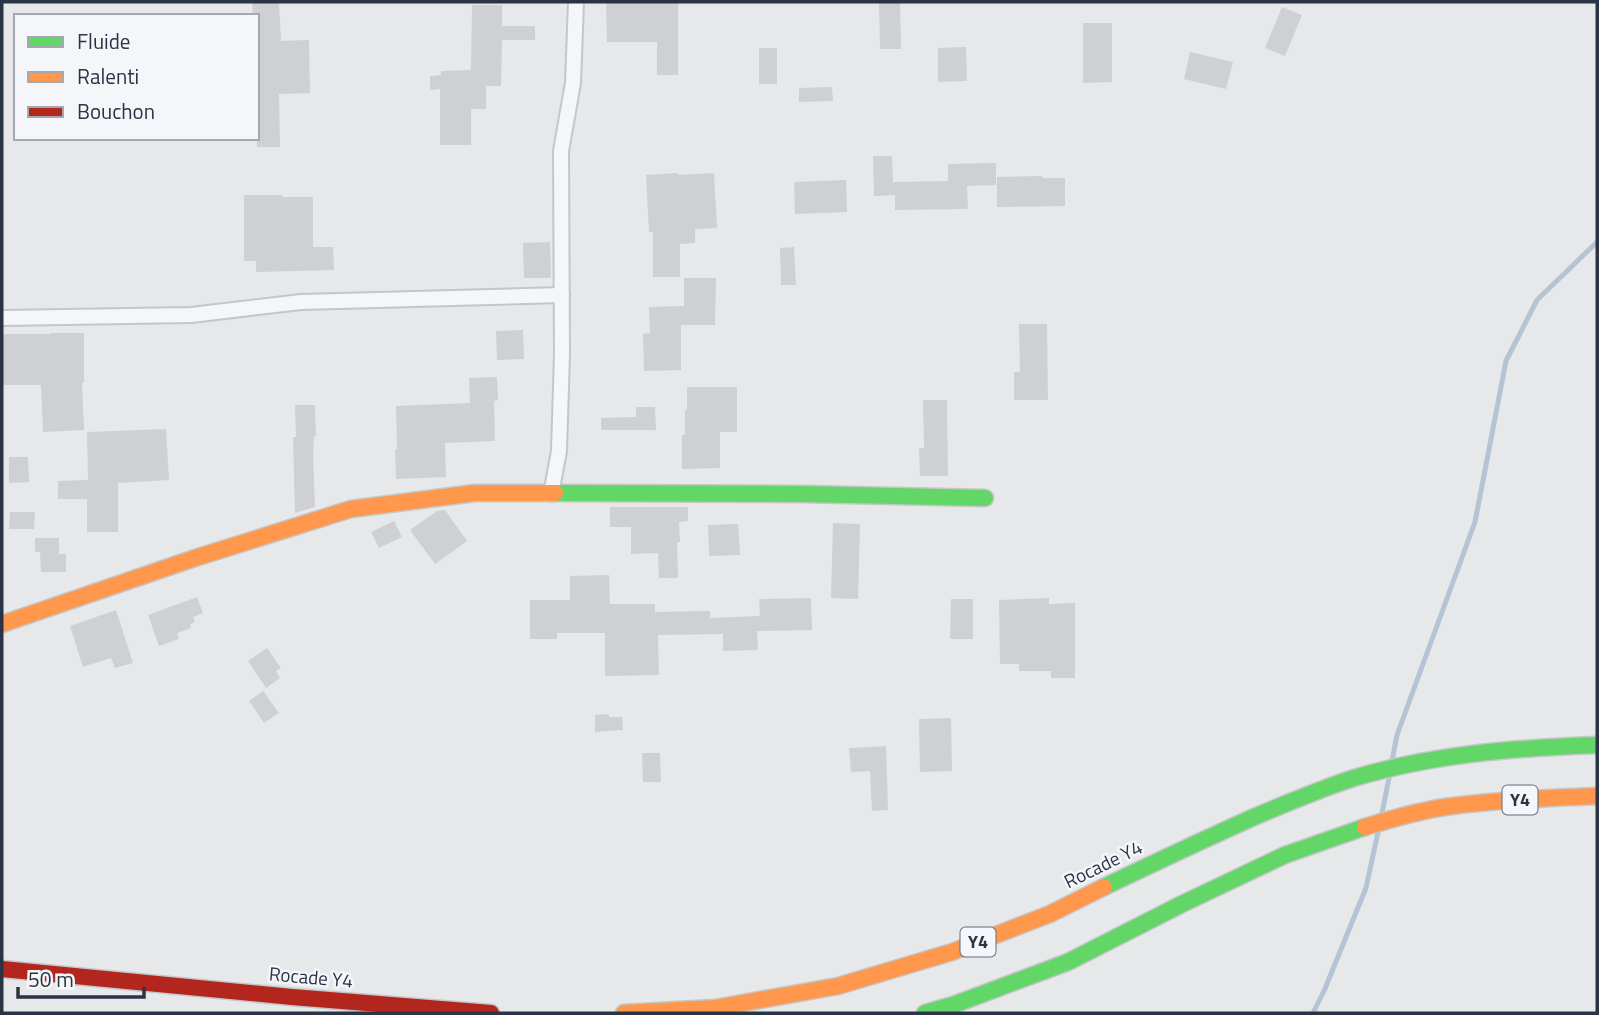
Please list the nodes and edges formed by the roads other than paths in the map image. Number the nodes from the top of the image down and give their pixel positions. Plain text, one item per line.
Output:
1 (576, 2) edge
2 (562, 295) junction
3 (2, 318) edge
4 (551, 494) junction
5 (985, 498) dead end
6 (2, 624) edge
7 (1597, 745) edge
8 (1597, 796) edge
9 (2, 969) edge
10 (491, 1013) edge
11 (624, 1013) edge
12 (925, 1013) edge

1 - 2 street
2 - 3 street
2 - 4 street
4 - 5 main road
4 - 6 main road
7 - 11 main road, Rocade Y4 / Y4
8 - 12 main road, Y4
9 - 10 main road, Rocade Y4

